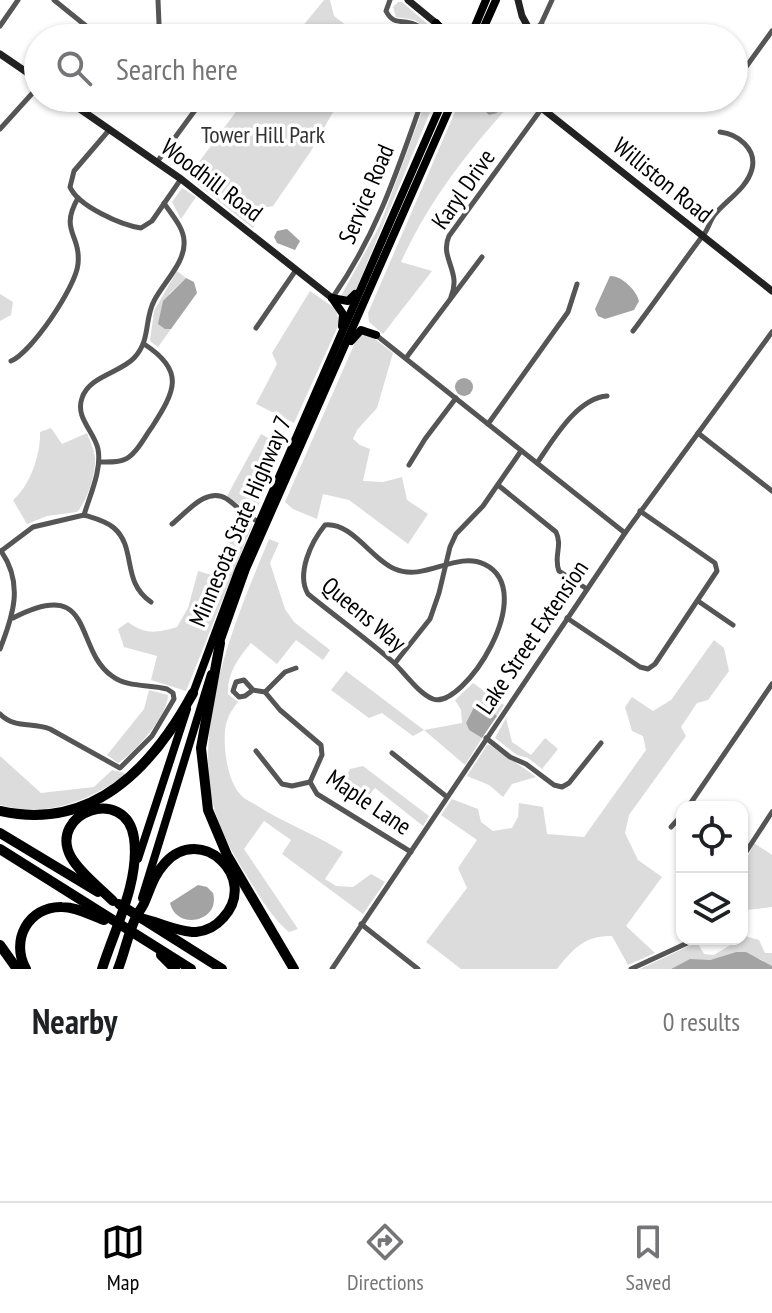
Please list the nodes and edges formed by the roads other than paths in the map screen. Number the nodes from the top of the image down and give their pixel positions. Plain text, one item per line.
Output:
1 (18, 0) edge
2 (54, 0) edge
3 (158, 0) edge
4 (390, 0) edge
5 (408, 0) edge
6 (486, 0) edge
7 (496, 0) edge
8 (518, 0) edge
9 (552, 0) edge
10 (436, 23) edge
11 (81, 24) edge
12 (158, 24) edge
13 (410, 24) edge
14 (476, 24) edge
15 (485, 24) edge
16 (527, 24) edge
17 (541, 24) edge
18 (0, 26) edge
19 (772, 31) edge
20 (0, 54) edge
21 (748, 64) edge
22 (24, 70) edge
23 (24, 102) edge
24 (85, 112) edge
25 (194, 112) edge
26 (418, 112) edge
27 (437, 112) edge
28 (448, 112) edge
29 (539, 112) edge
30 (547, 112) edge
31 (0, 129) edge
32 (110, 129) junction
33 (720, 132) dead end
34 (157, 162) junction
35 (181, 179) junction
36 (78, 198) junction
37 (164, 203) junction
38 (702, 237) junction
39 (482, 257) dead end
40 (296, 270) junction
41 (366, 276) junction
42 (577, 284) dead end
43 (772, 291) edge
44 (451, 297) junction
45 (332, 298) junction
46 (364, 301) junction
47 (256, 328) dead end
48 (633, 331) dead end
49 (772, 332) edge
50 (376, 335) junction
51 (341, 343) junction
52 (144, 344) junction
53 (406, 358) junction
54 (11, 361) dead end
55 (607, 396) dead end
56 (456, 398) junction
57 (488, 424) junction
58 (698, 433) junction
59 (521, 451) junction
60 (99, 462) junction
61 (537, 463) junction
62 (409, 465) dead end
63 (498, 485) junction
64 (772, 491) edge
65 (640, 511) junction
66 (84, 515) junction
67 (260, 522) junction
68 (172, 524) dead end
69 (625, 533) junction
70 (0, 551) edge
71 (446, 566) junction
72 (587, 589) junction
73 (698, 601) junction
74 (151, 602) dead end
75 (13, 618) junction
76 (567, 618) junction
77 (733, 625) dead end
78 (220, 643) junction
79 (0, 649) edge
80 (395, 663) junction
81 (296, 668) dead end
82 (772, 684) edge
83 (253, 690) dead end
84 (265, 692) junction
85 (193, 693) junction
86 (0, 714) edge
87 (486, 738) junction
88 (601, 743) dead end
89 (256, 751) dead end
90 (392, 753) dead end
91 (310, 782) junction
92 (447, 797) junction
93 (692, 801) edge
94 (0, 811) edge
95 (772, 812) edge
96 (676, 822) edge
97 (671, 827) dead end
98 (0, 833) edge
99 (0, 849) edge
100 (748, 849) edge
101 (411, 852) junction
102 (133, 875) junction
103 (113, 901) junction
104 (142, 903) junction
105 (139, 918) junction
106 (361, 924) junction
107 (124, 928) junction
108 (149, 943) junction
109 (0, 945) edge
110 (683, 945) edge
111 (109, 946) junction
112 (17, 969) edge
113 (26, 969) edge
114 (92, 969) edge
115 (102, 969) edge
116 (119, 969) edge
117 (175, 969) edge
118 (191, 969) edge
119 (222, 969) edge
120 (294, 969) edge
121 (332, 969) edge
122 (418, 969) edge
123 (631, 969) edge

1 - 18 street
2 - 11 street
3 - 12 street
4 - 13 street
5 - 10 street
6 - 14 main road
7 - 15 main road
8 - 16 street
9 - 17 street
19 - 21 street
20 - 22 street
23 - 31 street
24 - 32 street, Woodhill Road
25 - 34 street
26 - 45 street, Service Road
27 - 41 main road, Minnesota State Highway 7
28 - 46 main road, Minnesota State Highway 7
29 - 44 street, Karyl Drive
30 - 38 street, Williston Road
32 - 34 street, Woodhill Road
32 - 36 street
33 - 38 street
34 - 35 street, Woodhill Road
35 - 37 street
35 - 40 street, Woodhill Road
36 - 37 street
36 - 54 street
37 - 52 street
38 - 43 street, Williston Road
38 - 48 street
39 - 44 street
40 - 45 street, Woodhill Road
40 - 47 street
41 - 45 main road
41 - 51 main road, Minnesota State Highway 7
42 - 57 street
44 - 53 street
45 - 51 main road
46 - 50 main road
46 - 51 main road, Minnesota State Highway 7
49 - 58 street, Lake Street Extension
50 - 51 main road
50 - 53 street
51 - 67 main road, Minnesota State Highway 7
51 - 78 main road, Minnesota State Highway 7
52 - 60 street
52 - 60 street
53 - 56 street
55 - 61 street
56 - 57 street
56 - 62 street
57 - 59 street
58 - 64 street
58 - 65 street, Lake Street Extension
59 - 61 street
59 - 63 street
60 - 66 street
61 - 69 street
63 - 71 street
63 - 72 street
65 - 69 street, Lake Street Extension
65 - 73 street
66 - 70 street
66 - 74 street
67 - 68 street
67 - 85 main road, Minnesota State Highway 7
69 - 72 street, Lake Street Extension
70 - 75 street
71 - 80 street
71 - 80 street, Queens Way
71 - 80 street, Queens Way
72 - 76 street, Lake Street Extension
73 - 76 street
73 - 77 street
75 - 79 street
75 - 86 street
76 - 87 street, Lake Street Extension
78 - 104 main road, Minnesota State Highway 7
78 - 120 highway
81 - 84 street
82 - 93 street
83 - 84 street
84 - 91 street
85 - 94 highway
85 - 102 main road, Minnesota State Highway 7
87 - 88 street
87 - 92 street, Lake Street Extension
89 - 91 street
90 - 92 street
91 - 101 street, Maple Lane
92 - 101 street, Lake Street Extension
95 - 100 street
96 - 97 street
98 - 103 highway
99 - 107 highway
101 - 106 street, Lake Street Extension
102 - 103 highway
102 - 111 highway, Minnesota State Highway 7
103 - 105 highway
104 - 105 highway
104 - 105 highway
105 - 116 highway
105 - 119 highway
106 - 121 street, Lake Street Extension
106 - 122 street
107 - 108 highway
107 - 113 highway
108 - 117 highway
108 - 118 highway
109 - 112 highway
110 - 123 street
111 - 114 highway
111 - 115 highway, Minnesota State Highway 7

